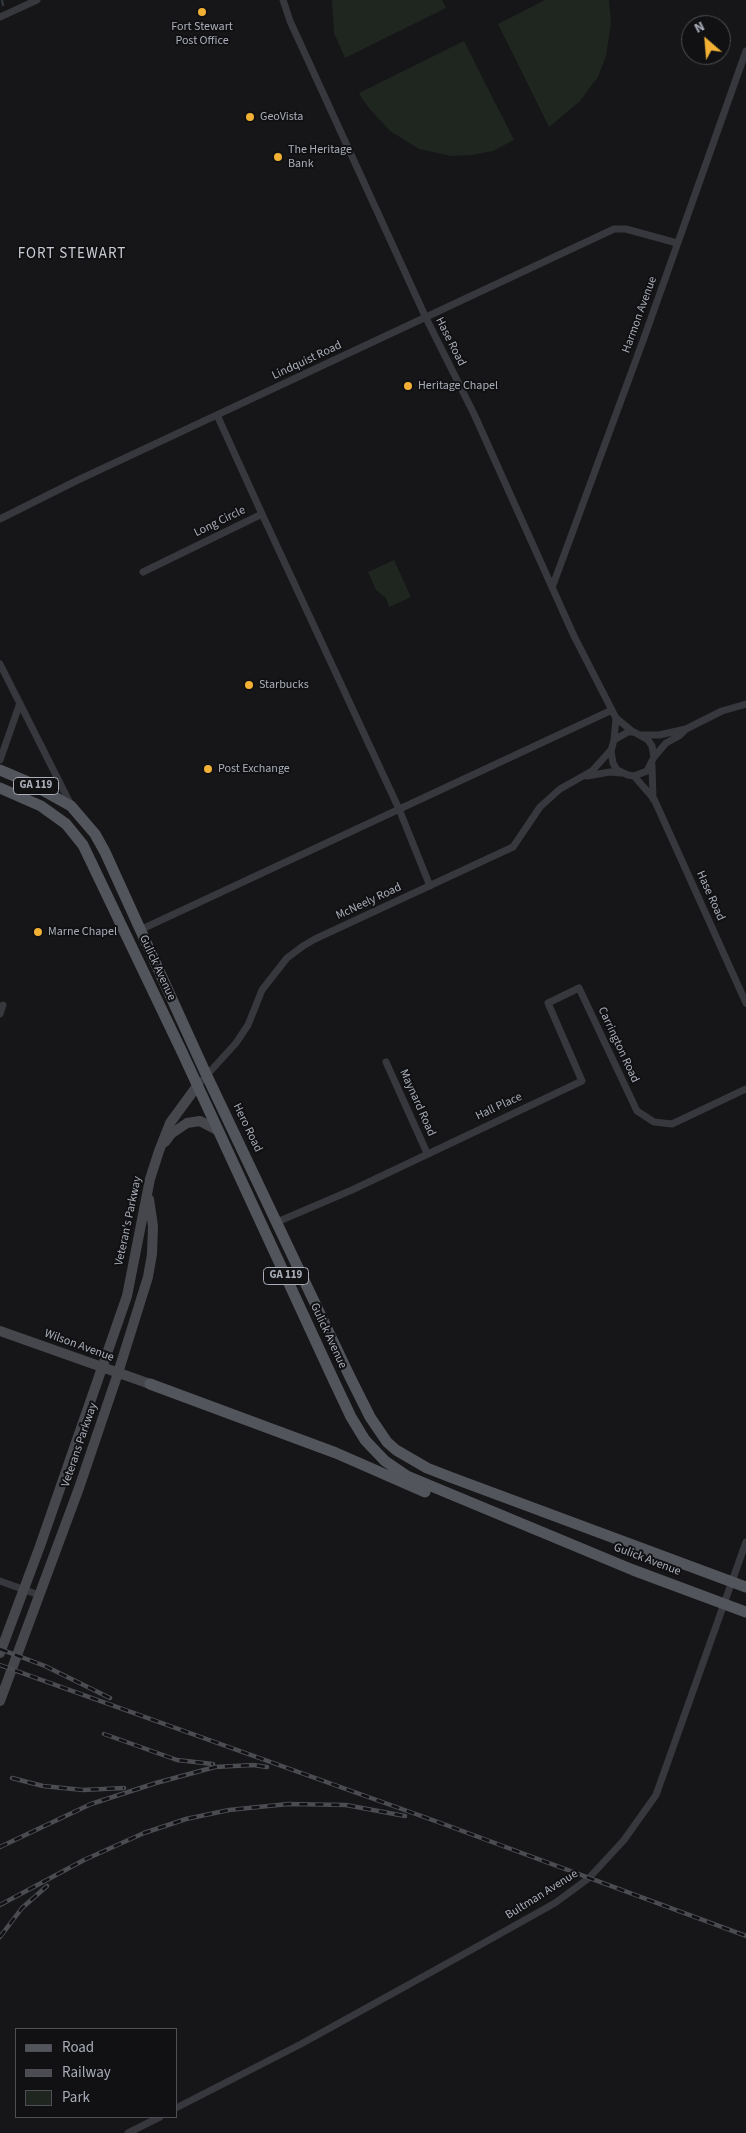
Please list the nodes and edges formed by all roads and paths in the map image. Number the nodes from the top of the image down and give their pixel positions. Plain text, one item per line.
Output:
1 (37, 0) edge
2 (283, 0) edge
3 (0, 17) edge
4 (746, 51) edge
5 (677, 243) junction
6 (426, 318) junction
7 (217, 415) junction
8 (262, 514) junction
9 (0, 519) edge
10 (143, 572) dead end
11 (553, 585) junction
12 (0, 664) edge
13 (20, 703) junction
14 (746, 704) edge
15 (612, 710) junction
16 (616, 718) junction
17 (686, 729) junction
18 (638, 733) junction
19 (614, 740) junction
20 (611, 751) junction
21 (0, 760) edge
22 (653, 761) junction
23 (0, 770) edge
24 (621, 774) junction
25 (585, 776) junction
26 (634, 776) junction
27 (0, 788) edge
28 (654, 799) junction
29 (71, 806) junction
30 (399, 809) junction
31 (430, 886) junction
32 (142, 929) junction
33 (746, 1003) edge
34 (3, 1005) dead end
35 (0, 1014) edge
36 (386, 1062) dead end
37 (206, 1074) junction
38 (582, 1081) joint
39 (197, 1086) junction
40 (746, 1090) edge
41 (217, 1130) junction
42 (158, 1151) junction
43 (427, 1154) junction
44 (148, 1190) junction
45 (277, 1222) junction
46 (0, 1331) edge
47 (102, 1368) junction
48 (118, 1373) junction
49 (150, 1384) joint
50 (498, 1514) junction
51 (746, 1542) edge
52 (0, 1581) edge
53 (731, 1581) junction
54 (746, 1587) edge
55 (24, 1589) junction
56 (39, 1595) junction
57 (724, 1603) junction
58 (746, 1612) edge
59 (0, 1653) edge
60 (0, 1701) edge
61 (178, 2107) edge
62 (158, 2118) edge
63 (128, 2133) edge

1 - 3 street
2 - 6 street, Hase Road
4 - 5 street, Harmon Avenue
5 - 6 street, Lindquist Road
5 - 11 street, Harmon Avenue
6 - 7 street, Lindquist Road
6 - 11 street, Hase Road
7 - 8 street, Long Circle
7 - 9 street, Lindquist Road
8 - 10 street, Long Circle
8 - 30 street
11 - 15 street, Hase Road
12 - 13 street
13 - 21 street
13 - 29 street
14 - 17 street
15 - 16 street, Hase Road
15 - 30 street
16 - 18 street
16 - 19 street
17 - 18 street
17 - 22 street
18 - 19 street
18 - 22 street
19 - 20 street
20 - 24 street
20 - 25 street
22 - 26 street
22 - 28 street
23 - 29 main road, GA 119
24 - 25 street
24 - 26 street
25 - 31 street, McNeely Road
26 - 28 street
27 - 39 main road, Gulick Avenue / GA 119
28 - 33 street, Hase Road
29 - 32 main road, Hero Road / GA 119
30 - 31 street
30 - 32 street
31 - 37 street, McNeely Road
32 - 37 main road, Hero Road / GA 119
34 - 35 street
36 - 43 street, Maynard Road
37 - 39 street, McNeely Road
37 - 45 main road, Hero Road / GA 119
38 - 40 street, Carrington Road
38 - 43 street, Hall Place
39 - 41 main road, Gulick Avenue / GA 119
39 - 42 main road, Veteran's Parkway
41 - 42 main road
41 - 50 main road, Gulick Avenue / GA 119
42 - 44 main road, Veteran's Parkway
43 - 45 street, Hall Place
44 - 47 main road, Veteran's Parkway
44 - 48 main road, Veterans Parkway
45 - 53 main road, Hero Road / GA 119
46 - 47 main road, Wilson Avenue
47 - 48 main road, Wilson Avenue
47 - 55 main road, Veterans Parkway
48 - 49 main road, Wilson Avenue
48 - 56 main road, Veterans Parkway
49 - 50 main road
50 - 57 main road, Gulick Avenue / GA 119
51 - 53 street, Bultman Avenue
52 - 55 street
53 - 54 main road, GA 119
53 - 57 street, Bultman Avenue
55 - 56 street
55 - 59 main road, Veterans Parkway
56 - 60 main road, Veterans Parkway
57 - 58 main road, Gulick Avenue / GA 119
57 - 61 street, Bultman Avenue
62 - 63 street

